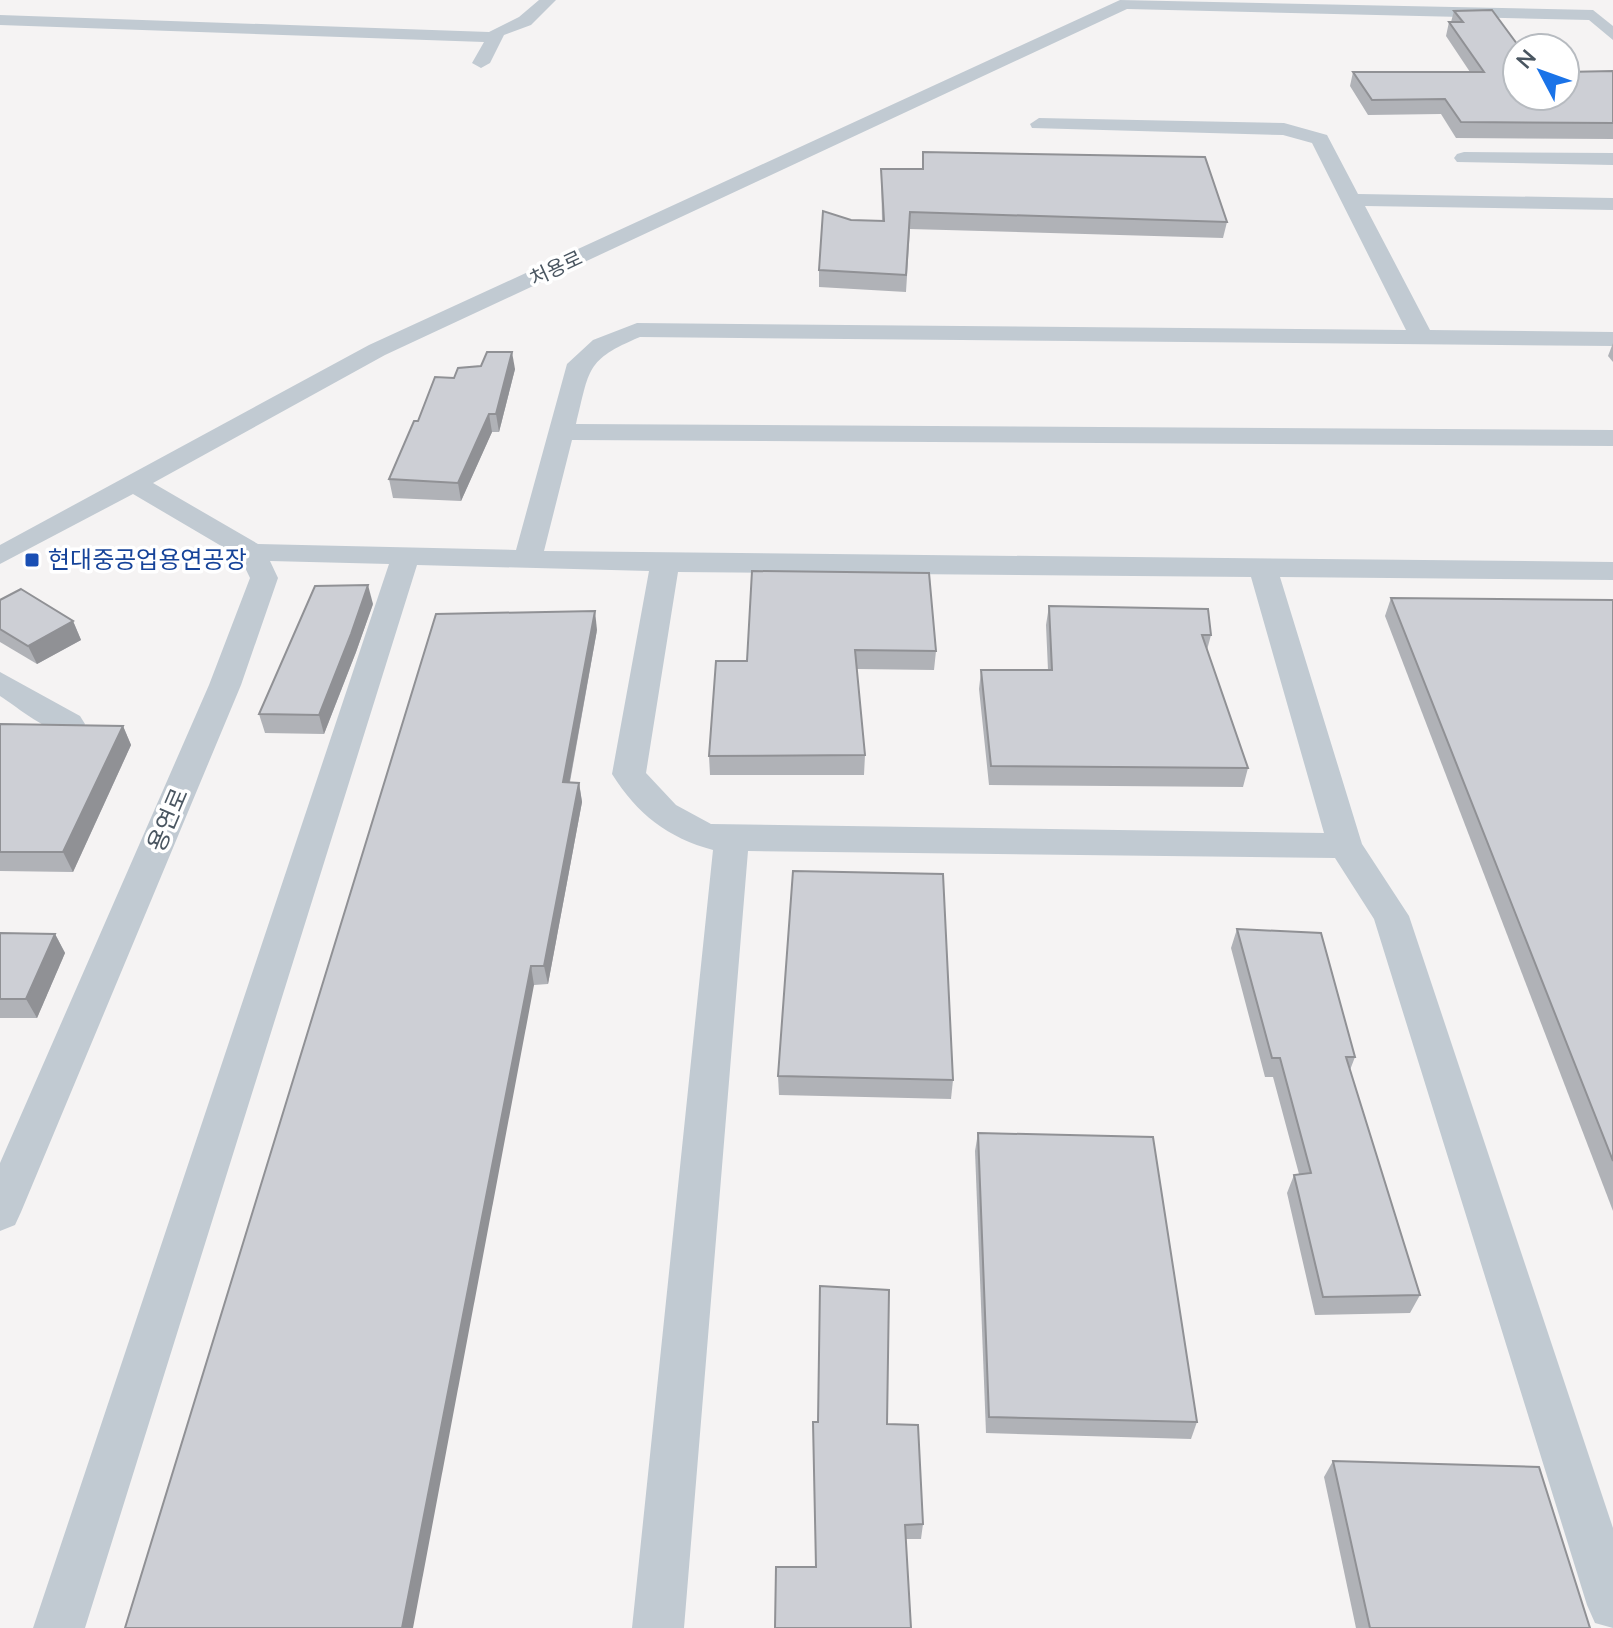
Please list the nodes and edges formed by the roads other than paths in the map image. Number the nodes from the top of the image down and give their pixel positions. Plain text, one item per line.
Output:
1 (548, 0) edge
2 (1311, 0) edge
3 (1129, 2) edge
4 (1403, 5) edge
5 (1365, 9) junction
6 (1444, 11) junction
7 (1593, 15) junction
8 (1613, 15) edge
9 (0, 20) edge
10 (1562, 32) edge
11 (495, 37) junction
12 (1609, 43) edge
13 (481, 63) dead end
14 (1039, 124) dead end
15 (1464, 158) dead end
16 (1613, 159) edge
17 (1352, 200) junction
18 (1613, 204) edge
19 (1421, 336) junction
20 (1613, 339) edge
21 (561, 432) junction
22 (1613, 438) edge
23 (133, 483) junction
24 (252, 552) junction
25 (0, 556) edge
26 (406, 556) junction
27 (528, 559) junction
28 (665, 562) junction
29 (1263, 569) junction
30 (1613, 571) edge
31 (0, 682) edge
32 (69, 724) edge
33 (732, 838) junction
34 (1345, 846) junction
35 (16, 1139) edge
36 (0, 1212) edge
37 (1613, 1605) edge
38 (59, 1628) edge
39 (658, 1628) edge

1 - 11 street
2 - 5 street
3 - 5 street
3 - 23 street, 처용로
4 - 5 street
4 - 6 street
6 - 7 street
6 - 10 street
7 - 8 street
7 - 12 street
9 - 11 street
11 - 13 street
14 - 17 street
15 - 16 street
17 - 18 street
17 - 19 street
19 - 20 street
19 - 21 street
21 - 22 street
21 - 27 street
23 - 24 street
23 - 25 street, 처용로
24 - 26 street
24 - 35 street, 용연로
26 - 27 street
26 - 38 street
27 - 28 street
28 - 29 street
28 - 33 street
29 - 30 street
29 - 34 street
31 - 32 street
33 - 34 street
33 - 39 street
34 - 37 street
35 - 36 street, 용연로

